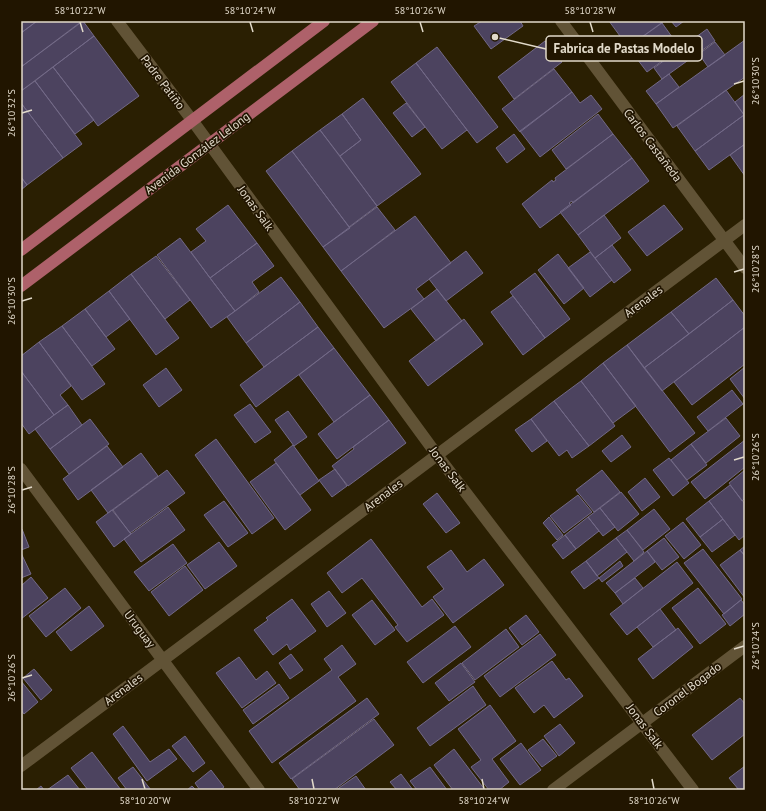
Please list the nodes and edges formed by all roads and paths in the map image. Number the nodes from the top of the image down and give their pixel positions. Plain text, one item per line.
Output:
1 (117, 21) edge
2 (324, 21) edge
3 (373, 21) edge
4 (561, 21) edge
5 (192, 120) junction
6 (209, 144) junction
7 (745, 225) edge
8 (724, 240) junction
9 (21, 250) edge
10 (745, 268) edge
11 (21, 286) edge
12 (437, 455) junction
13 (21, 469) edge
14 (745, 646) edge
15 (163, 660) junction
16 (642, 723) junction
17 (21, 766) edge
18 (259, 790) edge
19 (553, 790) edge
20 (693, 790) edge

1 - 5 street, Padre Patiño
2 - 5 main road
3 - 6 main road, Avenida González Lelong
4 - 8 street, Carlos Castañeda
5 - 6 street, Padre Patiño
5 - 9 main road
6 - 11 main road, Avenida González Lelong
6 - 12 street, Jonas Salk
7 - 8 street, Arenales
8 - 10 street, Carlos Castañeda
8 - 12 street, Arenales
12 - 15 street, Arenales
12 - 16 street, Jonas Salk
13 - 15 street, Uruguay
14 - 16 street, Coronel Bogado
15 - 17 street, Arenales
15 - 18 street, Uruguay
16 - 19 street, Coronel Bogado
16 - 20 street, Jonas Salk

